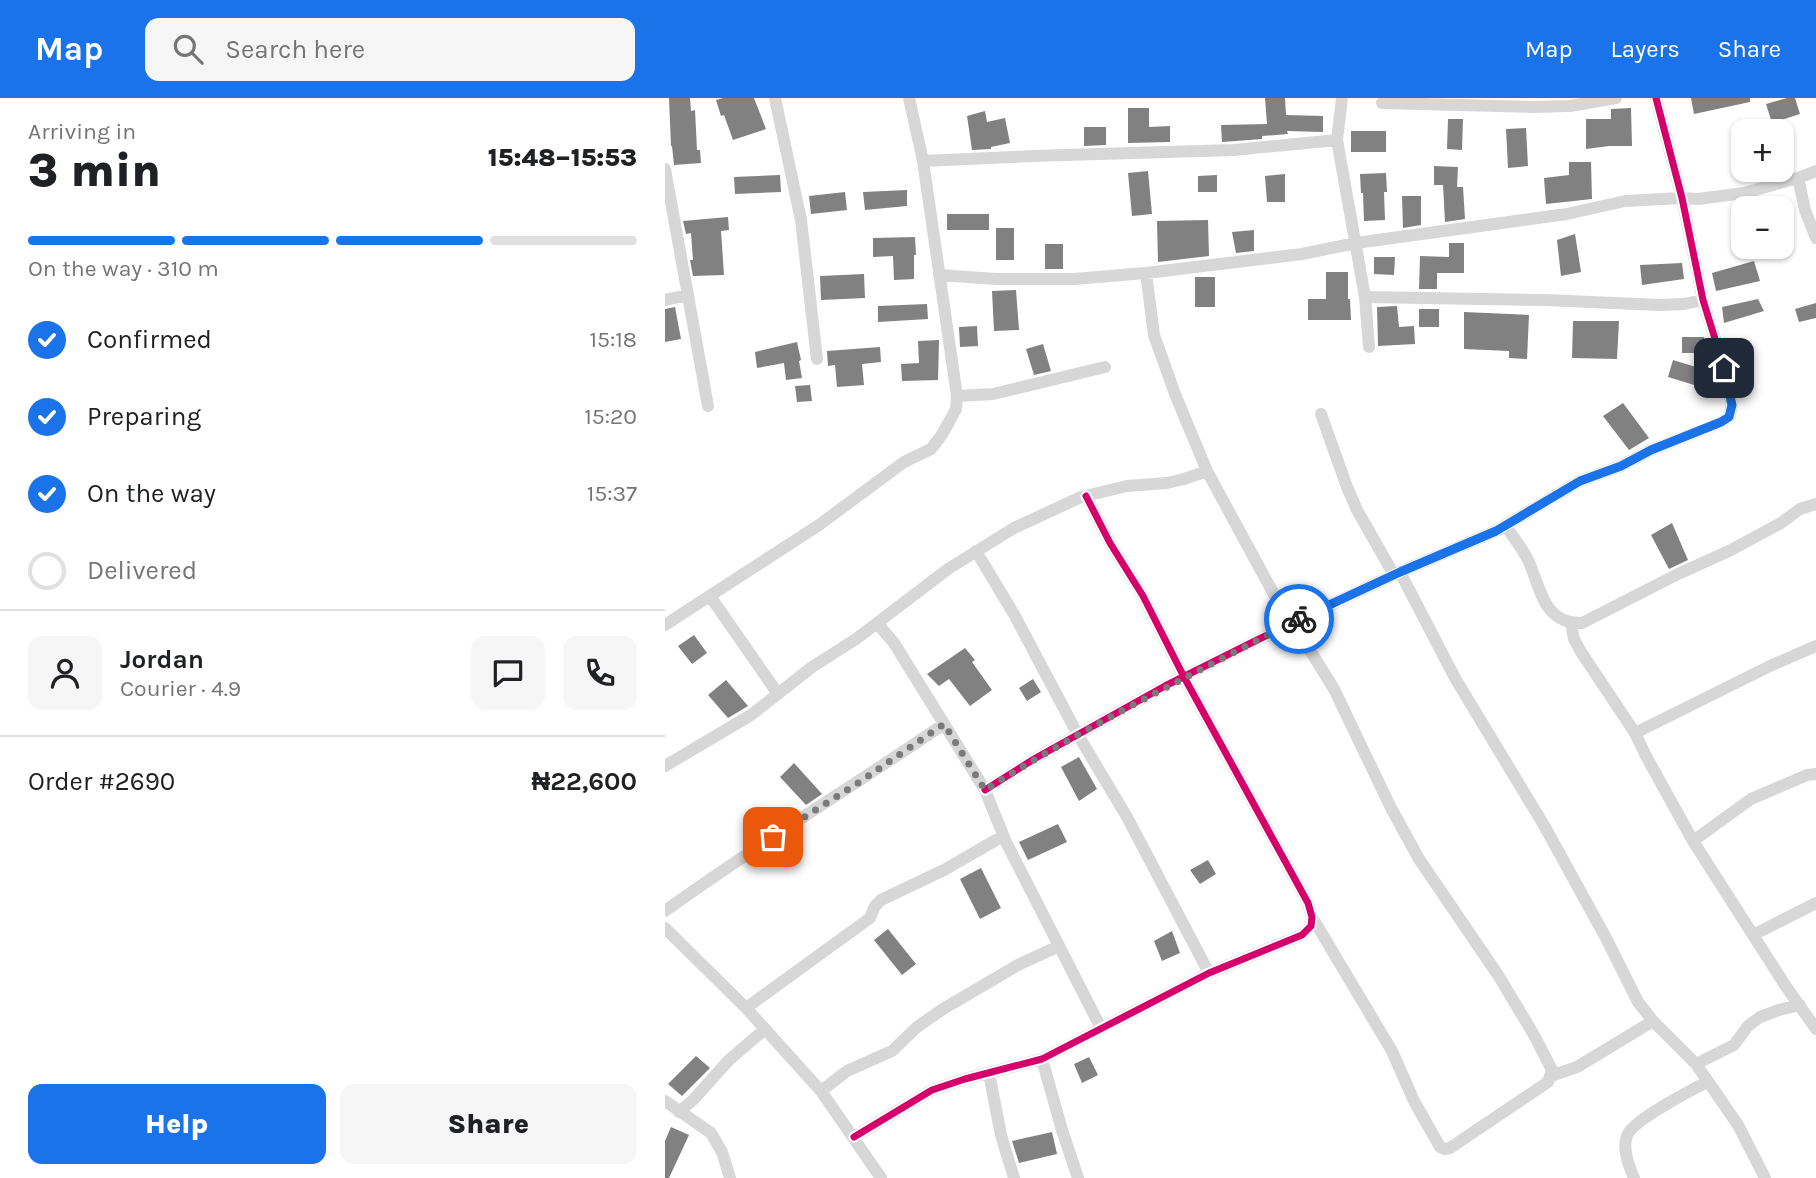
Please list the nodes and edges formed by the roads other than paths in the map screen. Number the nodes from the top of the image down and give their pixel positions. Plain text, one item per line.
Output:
1 (775, 98) edge
2 (909, 98) edge
3 (1342, 98) edge
4 (1616, 98) edge
5 (1656, 98) edge
6 (1383, 103) dead end
7 (1337, 140) junction
8 (923, 161) junction
9 (665, 169) edge
10 (1816, 171) edge
11 (1798, 178) junction
12 (1682, 198) junction
13 (1816, 238) edge
14 (1356, 243) junction
15 (1146, 273) junction
16 (939, 275) junction
17 (688, 295) junction
18 (1365, 297) junction
19 (665, 300) edge
20 (1703, 300) junction
21 (1369, 347) dead end
22 (817, 359) dead end
23 (1105, 367) dead end
24 (957, 396) junction
25 (708, 406) dead end
26 (1321, 414) dead end
27 (1207, 471) junction
28 (1086, 496) junction
29 (1816, 504) edge
30 (1505, 525) junction
31 (976, 551) junction
32 (1397, 573) junction
33 (710, 596) junction
34 (877, 623) junction
35 (1291, 623) junction
36 (1571, 623) junction
37 (665, 625) edge
38 (1816, 646) edge
39 (1184, 677) junction
40 (778, 694) junction
41 (944, 724) junction
42 (1636, 733) junction
43 (1078, 735) junction
44 (665, 766) edge
45 (1816, 774) edge
46 (985, 790) junction
47 (1003, 836) junction
48 (1693, 841) junction
49 (1816, 903) edge
50 (665, 911) edge
51 (1312, 916) junction
52 (665, 928) edge
53 (1753, 935) junction
54 (1059, 946) junction
55 (1209, 973) junction
56 (1800, 1005) junction
57 (746, 1008) junction
58 (1654, 1021) junction
59 (1101, 1028) junction
60 (765, 1029) junction
61 (1816, 1029) edge
62 (1042, 1059) junction
63 (1696, 1064) junction
64 (989, 1073) junction
65 (1551, 1076) junction
66 (1708, 1081) junction
67 (821, 1091) junction
68 (665, 1101) edge
69 (679, 1112) junction
70 (854, 1137) junction
71 (730, 1178) edge
72 (881, 1178) edge
73 (1014, 1178) edge
74 (1078, 1178) edge
75 (1634, 1178) edge
76 (1765, 1178) edge

1 - 22 street
2 - 8 street
3 - 7 street
4 - 6 street
5 - 12 street
7 - 8 street
7 - 14 street
8 - 16 street
9 - 17 street
10 - 11 street
11 - 12 street
11 - 13 street
12 - 14 street
12 - 20 street
14 - 15 street
14 - 18 street
15 - 16 street
15 - 27 street
16 - 24 street
17 - 19 street
17 - 25 street
18 - 20 street
18 - 21 street
20 - 30 street
23 - 24 street
24 - 33 street
26 - 32 street
27 - 28 street
27 - 35 street
28 - 31 street
28 - 39 street
29 - 36 street
30 - 32 street
30 - 36 street
31 - 34 street
31 - 43 street
32 - 35 street
32 - 58 street
33 - 37 street
33 - 40 street
34 - 40 street
34 - 41 street
35 - 39 street
35 - 65 street
36 - 42 street
38 - 42 street
39 - 43 street
39 - 51 street
40 - 44 street
41 - 46 street
41 - 50 street
42 - 48 street
43 - 46 street
43 - 55 street
45 - 48 street
46 - 47 street
47 - 54 street
47 - 57 street
48 - 53 street
49 - 53 street
51 - 55 street
51 - 65 street
52 - 57 street
53 - 56 street
54 - 59 street
54 - 67 street
55 - 59 street
56 - 61 street
56 - 63 street
57 - 60 street
58 - 63 street
58 - 65 street
59 - 62 street
60 - 67 street
60 - 69 street
62 - 64 street
62 - 74 street
63 - 66 street
64 - 70 street
64 - 73 street
66 - 75 street
66 - 76 street
67 - 70 street
68 - 69 street
69 - 71 street
70 - 72 street

